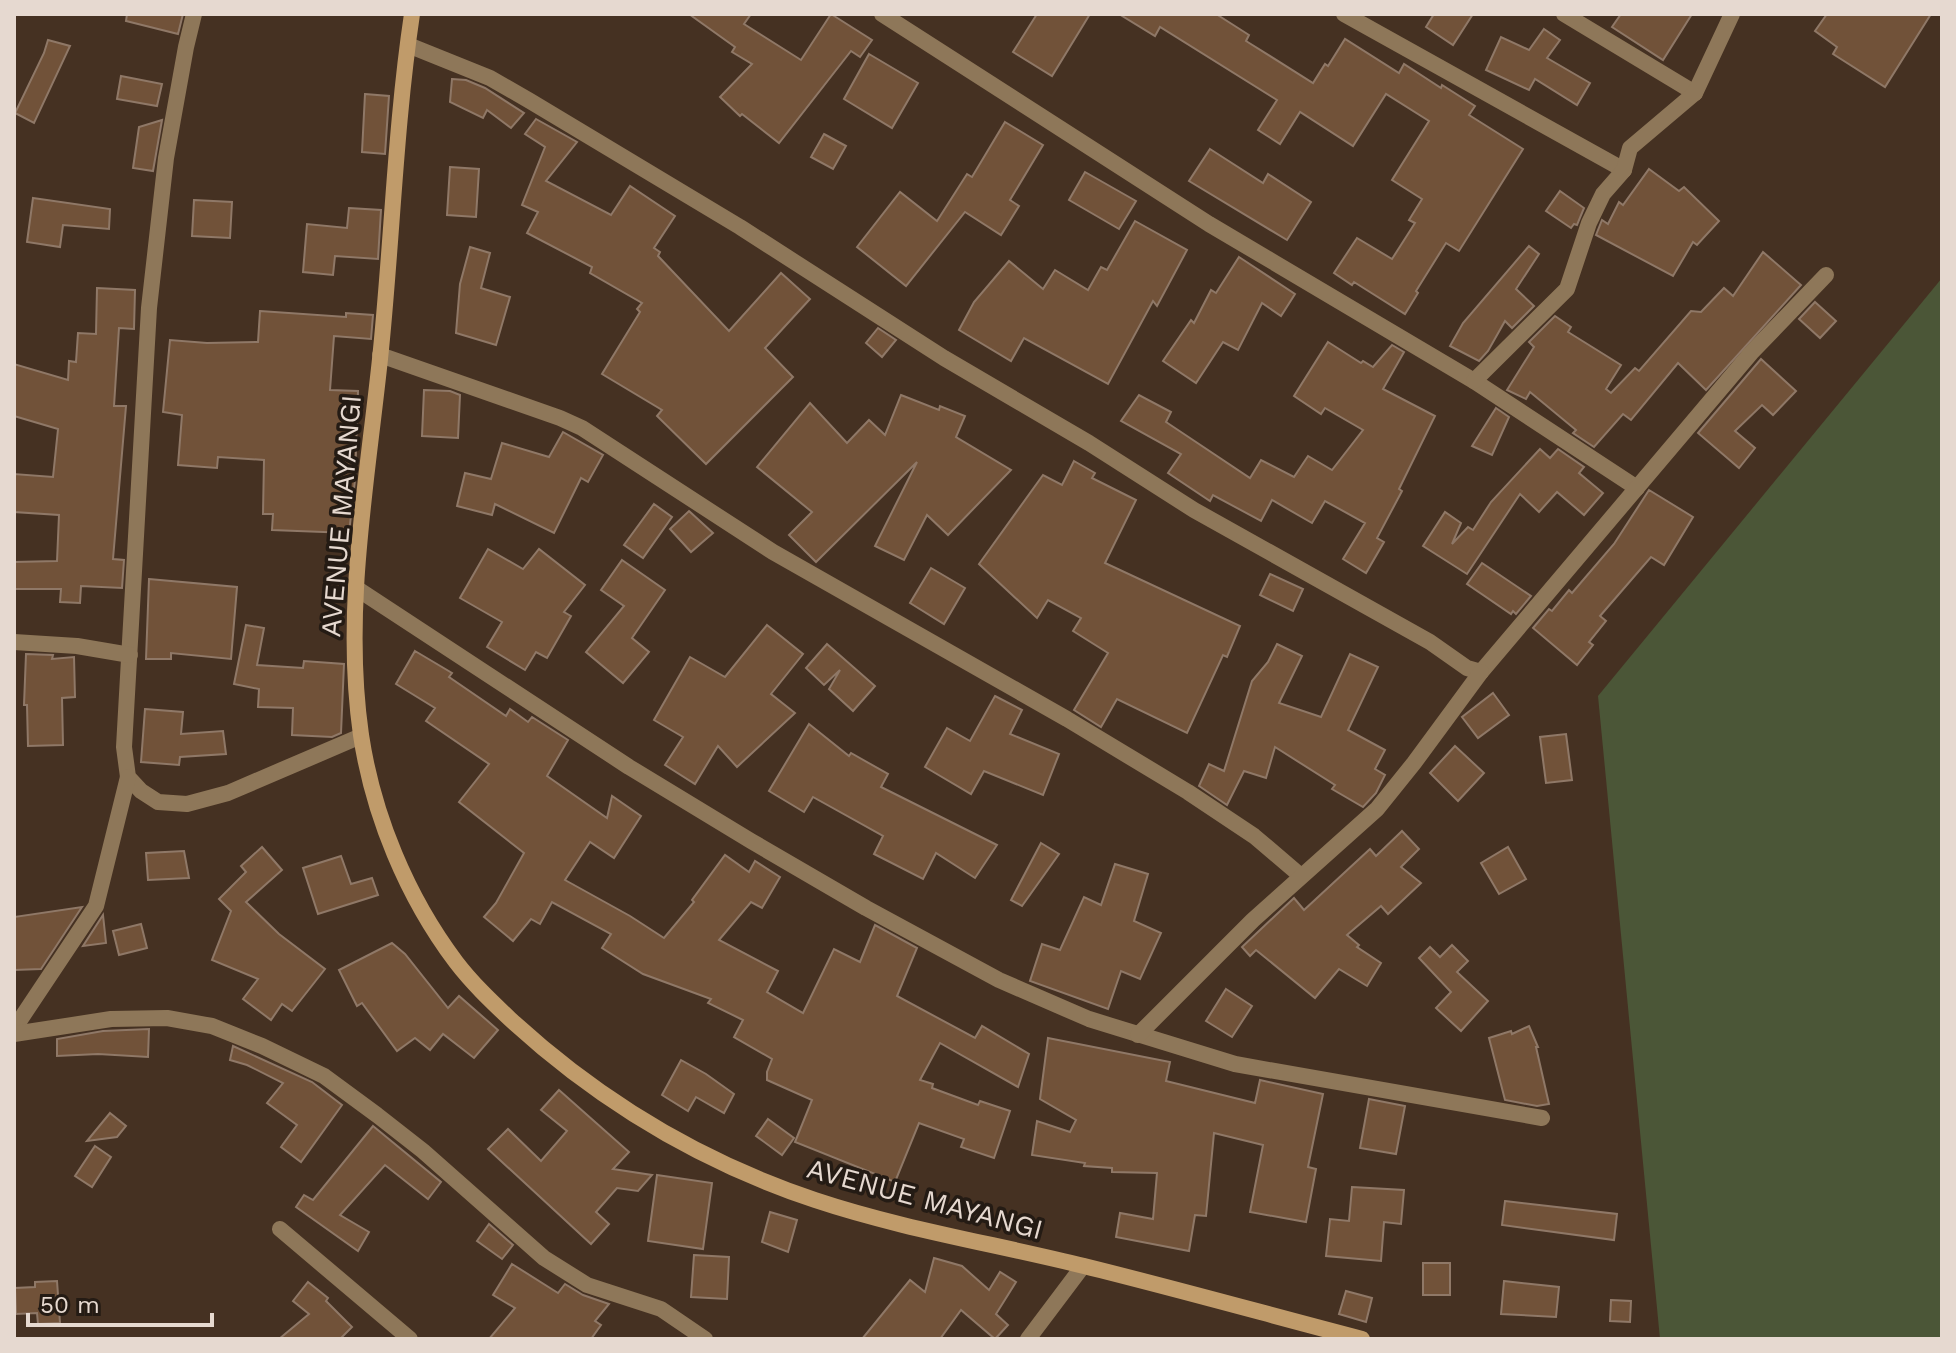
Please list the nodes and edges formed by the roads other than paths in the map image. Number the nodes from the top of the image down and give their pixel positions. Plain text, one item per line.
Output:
1 (194, 14) edge
2 (412, 14) edge
3 (882, 14) edge
4 (1344, 14) edge
5 (1564, 14) edge
6 (1732, 14) edge
7 (408, 45) junction
8 (1695, 93) junction
9 (1624, 170) junction
10 (1826, 275) dead end
11 (380, 355) junction
12 (1474, 381) junction
13 (1637, 488) junction
14 (356, 588) junction
15 (14, 642) edge
16 (130, 655) junction
17 (1481, 672) junction
18 (361, 736) junction
19 (128, 777) junction
20 (1301, 876) junction
21 (14, 1031) edge
22 (1138, 1035) junction
23 (1542, 1118) dead end
24 (280, 1229) dead end
25 (1083, 1266) junction
26 (410, 1339) edge
27 (705, 1339) edge
28 (1028, 1339) edge
29 (1362, 1339) edge

1 - 16 street
2 - 7 street, AVENUE MAYANGI
3 - 12 street
4 - 9 street
5 - 8 street
6 - 8 street
7 - 11 street, AVENUE MAYANGI
7 - 17 street
8 - 9 street
9 - 12 street
10 - 13 street
11 - 14 street, AVENUE MAYANGI
11 - 20 street
12 - 13 street
13 - 17 street
14 - 18 street, AVENUE MAYANGI
14 - 22 street
15 - 16 street
16 - 19 street
17 - 20 street
18 - 19 street
18 - 25 street, AVENUE MAYANGI
19 - 21 street
20 - 22 street
21 - 27 street
22 - 23 street
24 - 26 street
25 - 28 street
25 - 29 street, AVENUE MAYANGI

